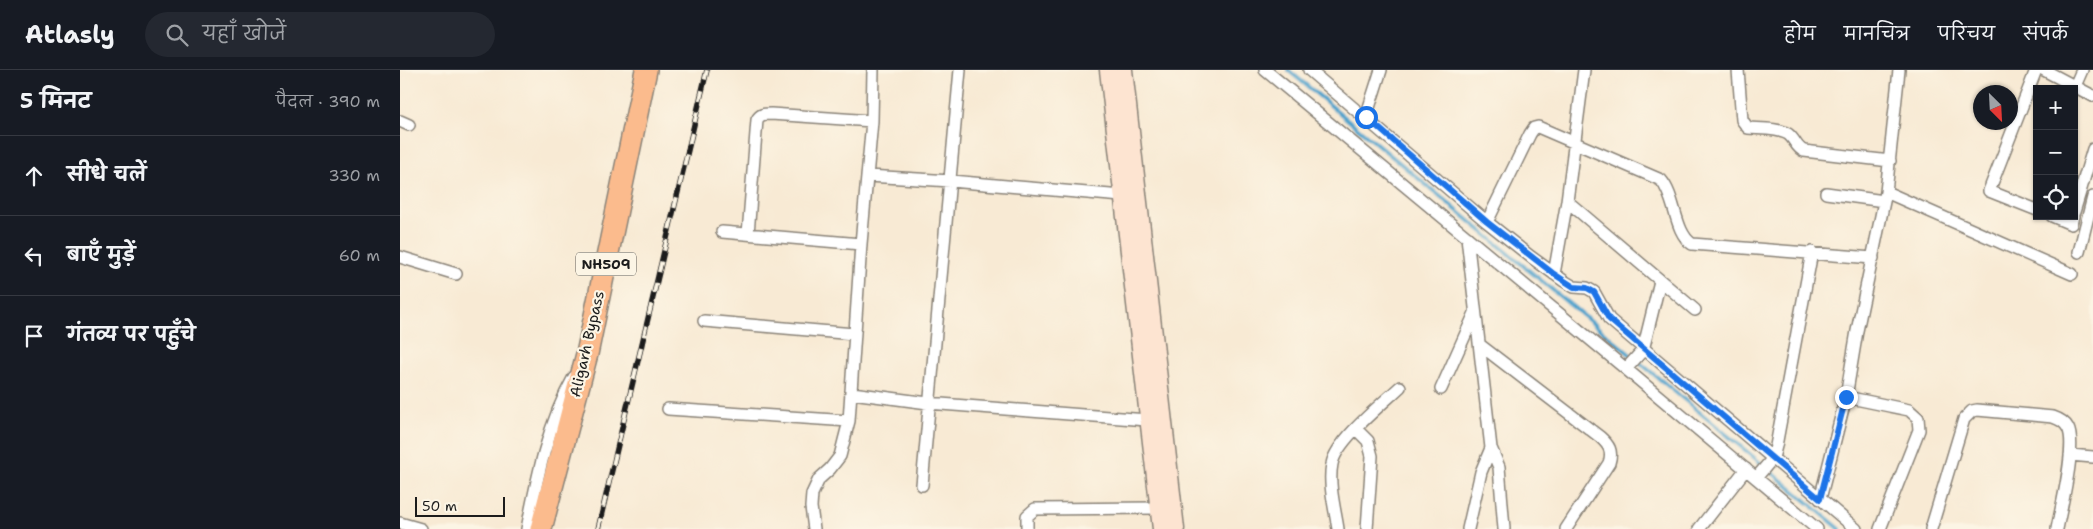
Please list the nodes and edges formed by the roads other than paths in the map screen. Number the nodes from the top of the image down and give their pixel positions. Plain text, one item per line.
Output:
1 (646, 70) edge
2 (873, 70) edge
3 (960, 70) edge
4 (1108, 70) edge
5 (1124, 70) edge
6 (1265, 70) edge
7 (1309, 70) edge
8 (1381, 70) edge
9 (1584, 70) edge
10 (1738, 70) edge
11 (1899, 70) edge
12 (2036, 70) edge
13 (2044, 70) edge
14 (2082, 70) edge
15 (2073, 85) edge
16 (2075, 85) edge
17 (2078, 88) edge
18 (2093, 96) edge
19 (1366, 117) junction
20 (872, 121) junction
21 (1575, 141) junction
22 (2093, 149) edge
23 (1890, 160) junction
24 (868, 176) junction
25 (951, 181) junction
26 (1826, 193) dead end
27 (1122, 196) junction
28 (1885, 196) junction
29 (2093, 197) edge
30 (2078, 199) edge
31 (1567, 201) junction
32 (2033, 208) edge
33 (2062, 220) edge
34 (2072, 220) edge
35 (1487, 222) junction
36 (722, 232) dead end
37 (748, 234) junction
38 (1467, 236) junction
39 (861, 244) junction
40 (1812, 252) junction
41 (2079, 252) dead end
42 (400, 257) edge
43 (1873, 258) junction
44 (456, 274) dead end
45 (1554, 274) junction
46 (2072, 274) dead end
47 (1660, 280) junction
48 (1695, 310) dead end
49 (1476, 312) junction
50 (704, 321) dead end
51 (854, 334) junction
52 (1480, 345) junction
53 (587, 354) junction
54 (1635, 359) junction
55 (1400, 387) dead end
56 (1441, 389) dead end
57 (852, 393) junction
58 (1846, 397) junction
59 (928, 403) junction
60 (668, 408) dead end
61 (1147, 420) junction
62 (849, 421) junction
63 (1356, 429) junction
64 (1491, 448) junction
65 (2070, 455) junction
66 (2093, 457) edge
67 (1765, 468) junction
68 (1746, 469) junction
69 (922, 485) dead end
70 (1820, 499) junction
71 (1158, 508) junction
72 (400, 523) edge
73 (421, 529) edge
74 (527, 529) edge
75 (540, 529) edge
76 (814, 529) edge
77 (1027, 529) edge
78 (1161, 529) edge
79 (1176, 529) edge
80 (1338, 529) edge
81 (1367, 529) edge
82 (1468, 529) edge
83 (1504, 529) edge
84 (1566, 529) edge
85 (1699, 529) edge
86 (1816, 529) edge
87 (1856, 529) edge
88 (1880, 529) edge
89 (1931, 529) edge
90 (2057, 529) edge

1 - 53 highway, Aligarh Bypass / NH509
2 - 20 street
3 - 25 street
4 - 27 main road
5 - 79 main road
6 - 38 street
7 - 19 street
8 - 19 street
9 - 21 street
10 - 23 street
11 - 23 street
12 - 32 street
13 - 15 street
14 - 16 street
17 - 18 street
19 - 35 street
20 - 24 street
20 - 37 street
21 - 31 street
21 - 35 street
21 - 40 street
22 - 30 street
23 - 28 street
24 - 25 street
24 - 39 street
25 - 27 street
25 - 59 street
26 - 28 street
27 - 61 main road
28 - 43 street
28 - 46 street
29 - 41 street
31 - 45 street
31 - 47 street
33 - 34 street
35 - 45 street
36 - 37 street
37 - 39 street
38 - 49 street
38 - 54 street
39 - 51 street
40 - 43 street
40 - 67 street
42 - 44 street
43 - 58 street
45 - 54 street
47 - 48 street
47 - 54 street
49 - 52 street
49 - 56 street
50 - 51 street
51 - 57 street
52 - 64 street
52 - 84 street
53 - 74 street
53 - 75 highway, Aligarh Bypass / NH509
54 - 67 street
54 - 68 street
55 - 63 street
57 - 59 street
57 - 62 street
58 - 70 street
58 - 88 street
59 - 61 street
59 - 69 street
60 - 62 street
61 - 71 main road
62 - 76 street
63 - 80 street
63 - 81 street
64 - 82 street
64 - 83 street
65 - 66 street
65 - 89 street
65 - 90 street
67 - 68 street
67 - 70 street
67 - 86 street
68 - 85 street
70 - 87 street
71 - 77 street
71 - 78 main road
72 - 73 street

